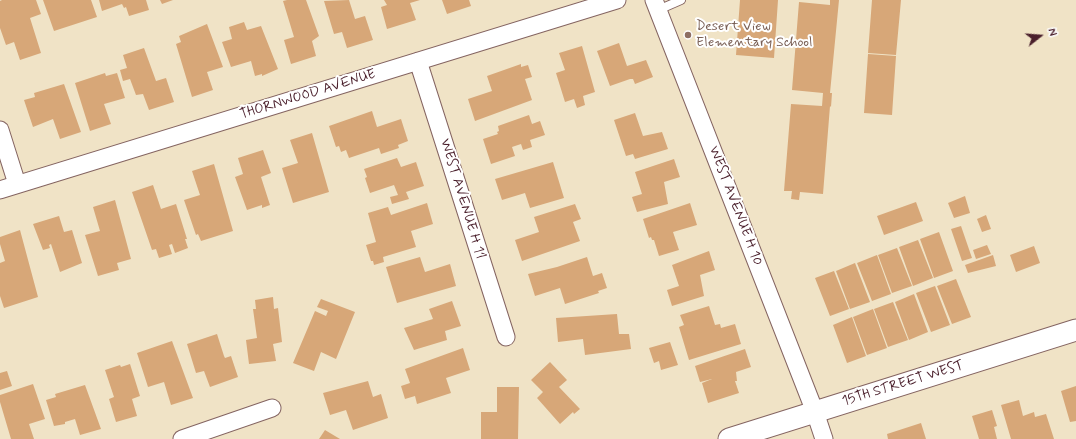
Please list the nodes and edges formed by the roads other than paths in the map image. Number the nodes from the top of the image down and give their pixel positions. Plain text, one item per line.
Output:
1 (617, 0) edge
2 (681, 0) edge
3 (656, 5) edge
4 (418, 61) junction
5 (0, 130) edge
6 (17, 184) junction
7 (0, 190) edge
8 (1076, 330) edge
9 (506, 337) dead end
10 (272, 408) dead end
11 (815, 412) junction
12 (182, 439) edge
13 (729, 439) edge
14 (824, 439) edge

1 - 4 street, THORNWOOD AVENUE
2 - 3 lane
3 - 11 street, WEST AVENUE H 10
4 - 6 street, THORNWOOD AVENUE
4 - 9 street, WEST AVENUE H 11
5 - 6 street
6 - 7 street, THORNWOOD AVENUE
8 - 11 street, 15TH STREET WEST
10 - 12 street
11 - 13 street, 15TH STREET WEST
11 - 14 street, WEST AVENUE H 10

